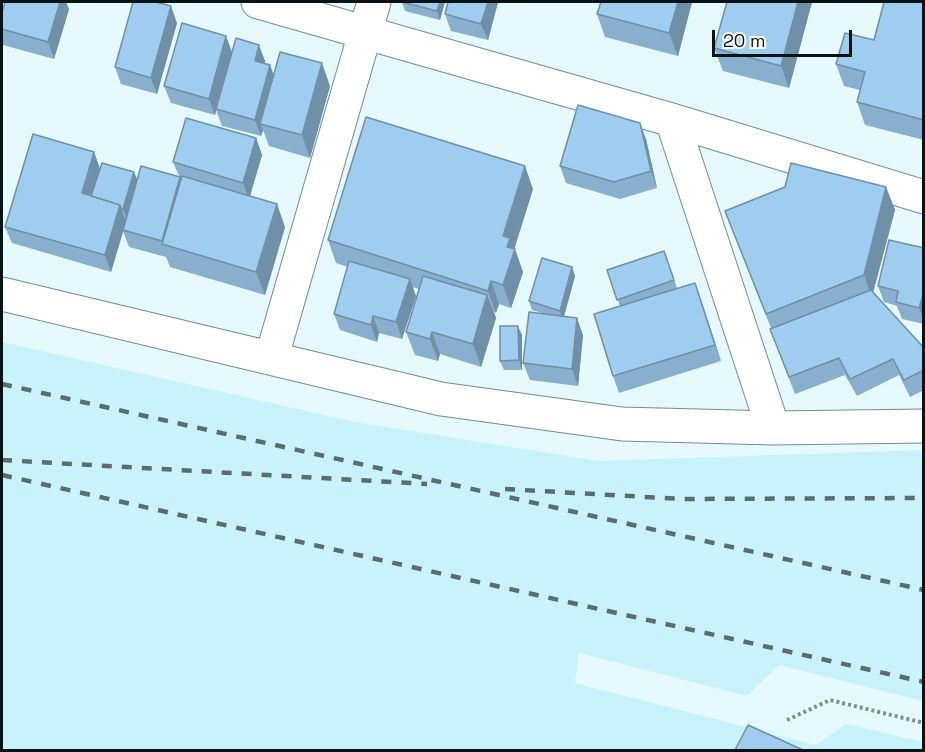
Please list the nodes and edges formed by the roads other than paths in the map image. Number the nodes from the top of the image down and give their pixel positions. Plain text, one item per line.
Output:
1 (258, 2) edge
2 (370, 17) edge
3 (672, 120) junction
4 (924, 196) edge
5 (2, 294) edge
6 (272, 356) junction
7 (924, 426) edge
8 (773, 428) junction

1 - 2 street
2 - 3 street
2 - 6 street
3 - 4 street
3 - 8 street
5 - 6 street
6 - 8 street
7 - 8 street

